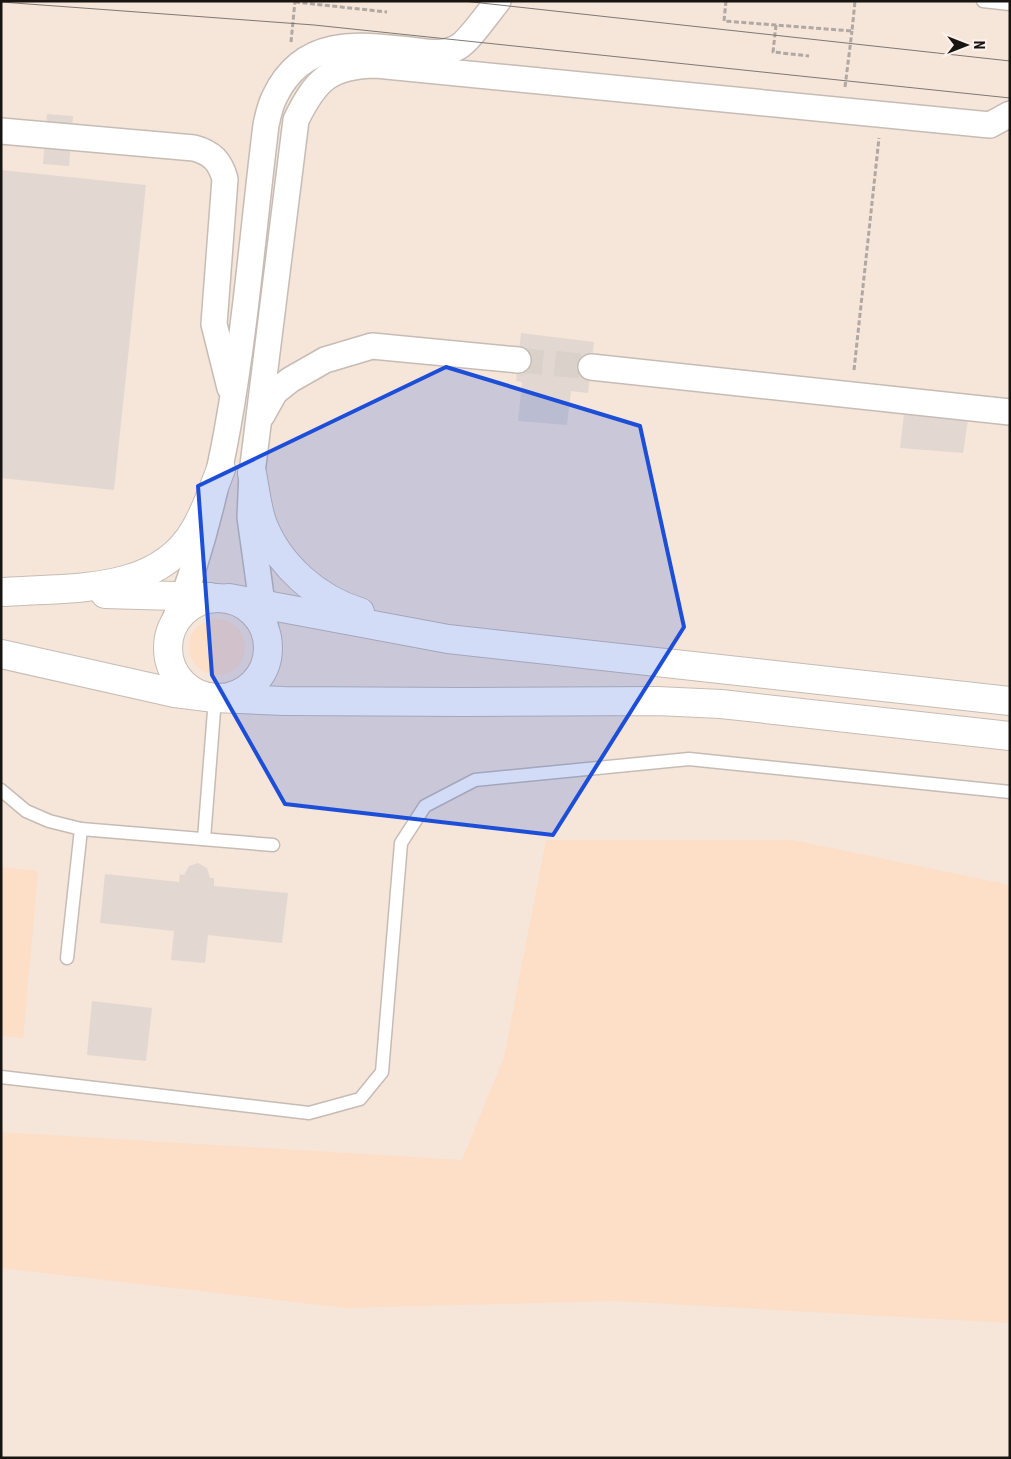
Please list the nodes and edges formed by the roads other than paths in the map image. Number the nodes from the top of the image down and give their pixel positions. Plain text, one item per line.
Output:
1 (498, 1) edge
2 (983, 1) edge
3 (1010, 4) edge
4 (1010, 114) edge
5 (1, 131) edge
6 (518, 360) tunnel mouth
7 (591, 367) tunnel mouth
8 (232, 398) junction
9 (1010, 412) edge
10 (259, 419) junction
11 (221, 469) junction
12 (252, 473) junction
13 (3, 592) edge
14 (184, 596) junction
15 (220, 598) junction
16 (261, 604) junction
17 (172, 627) junction
18 (266, 632) junction
19 (448, 639) junction
20 (1, 654) edge
21 (215, 698) junction
22 (1010, 701) edge
23 (1010, 736) edge
24 (1, 790) edge
25 (1010, 792) edge
26 (81, 829) junction
27 (204, 839) junction
28 (273, 845) dead end
29 (67, 958) dead end
30 (1, 1077) edge

1 - 8 street
2 - 3 lane
4 - 10 street
5 - 8 street
6 - 10 street
7 - 9 street
8 - 11 street
10 - 12 street
11 - 13 main road
11 - 14 street
12 - 16 street
12 - 19 main road
13 - 14 main road
14 - 15 main road
14 - 17 street
15 - 16 main road
15 - 17 main road
15 - 18 main road
16 - 18 street
16 - 19 main road
17 - 21 main road
18 - 21 main road
19 - 22 main road
20 - 21 main road
21 - 23 main road
21 - 27 lane
24 - 26 lane
25 - 30 lane
26 - 27 lane
26 - 29 lane
27 - 28 lane

